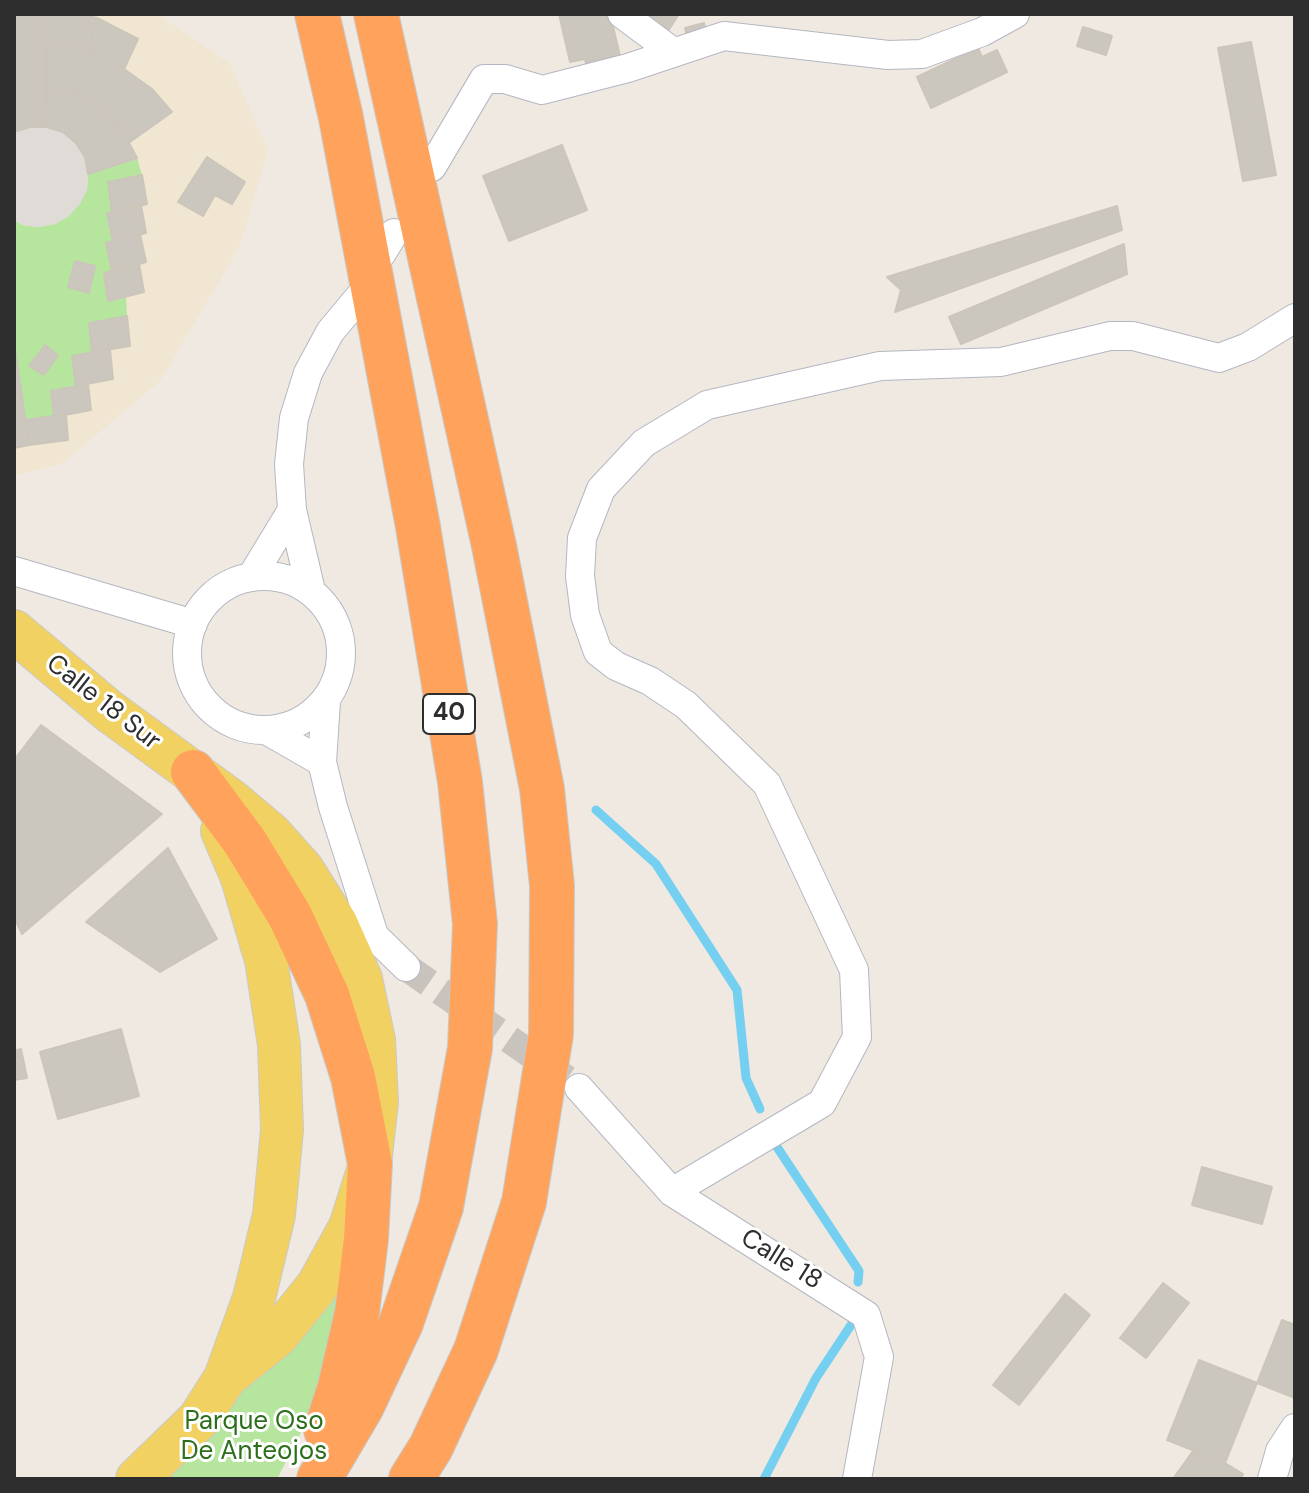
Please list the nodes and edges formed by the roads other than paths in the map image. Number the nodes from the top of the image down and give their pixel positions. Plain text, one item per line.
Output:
1 (317, 14) edge
2 (376, 14) edge
3 (621, 14) edge
4 (1015, 14) edge
5 (673, 52) junction
6 (633, 66) junction
7 (432, 167) dead end
8 (360, 296) dead end
9 (1295, 318) edge
10 (292, 510) junction
11 (14, 571) edge
12 (252, 576) junction
13 (311, 591) junction
14 (193, 624) junction
15 (14, 631) edge
16 (326, 701) junction
17 (268, 731) junction
18 (322, 762) junction
19 (193, 772) junction
20 (303, 870) junction
21 (374, 935) junction
22 (406, 967) tunnel mouth
23 (579, 1088) tunnel mouth
24 (370, 1164) junction
25 (672, 1192) junction
26 (225, 1378) junction
27 (1295, 1428) edge
28 (137, 1479) edge
29 (308, 1479) edge
30 (319, 1479) edge
31 (411, 1479) edge
32 (857, 1479) edge
33 (1272, 1479) edge

1 - 30 highway, 40
2 - 31 highway
3 - 5 street
3 - 6 street
4 - 5 street
5 - 6 street
6 - 7 street
8 - 10 street
9 - 25 street
10 - 12 street
10 - 13 street
11 - 14 street
12 - 13 street
12 - 14 street
13 - 16 street
14 - 17 street
15 - 19 main road, Calle 18 Sur
16 - 17 street
16 - 18 street
17 - 18 street
18 - 21 street
19 - 20 main road, Calle 18 Sur
19 - 24 highway
19 - 26 main road
20 - 21 street
20 - 24 main road, Calle 18 Sur
21 - 22 street
23 - 25 street, Calle 18
24 - 26 main road, Calle 18 Sur
24 - 29 highway
25 - 32 street, Calle 18
26 - 28 main road
27 - 33 street

